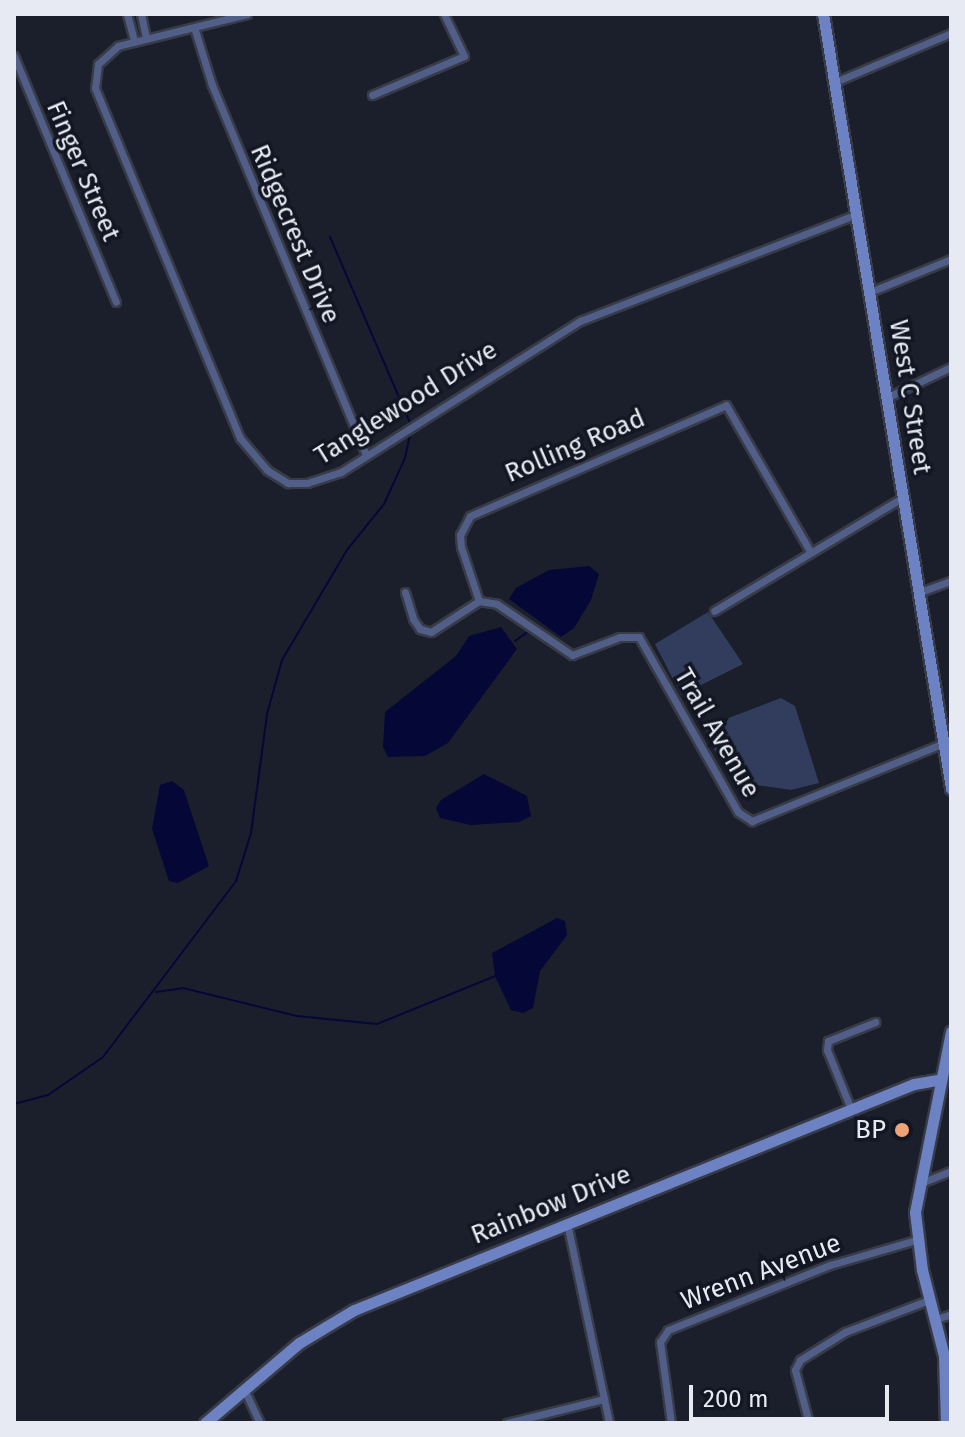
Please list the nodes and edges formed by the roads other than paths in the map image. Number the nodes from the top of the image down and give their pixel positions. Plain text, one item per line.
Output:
1 (127, 14) edge
2 (141, 14) edge
3 (247, 14) edge
4 (444, 14) edge
5 (823, 14) edge
6 (194, 27) junction
7 (951, 33) edge
8 (146, 38) junction
9 (134, 41) junction
10 (14, 56) edge
11 (835, 82) junction
12 (372, 95) dead end
13 (857, 214) junction
14 (951, 259) edge
15 (870, 292) junction
16 (116, 302) dead end
17 (951, 367) edge
18 (888, 397) junction
19 (366, 455) junction
20 (904, 497) junction
21 (810, 551) junction
22 (951, 581) edge
23 (405, 592) dead end
24 (920, 592) junction
25 (479, 601) junction
26 (714, 611) dead end
27 (944, 743) junction
28 (951, 788) edge
29 (875, 1022) dead end
30 (951, 1032) edge
31 (949, 1057) edge
32 (941, 1079) junction
33 (851, 1109) junction
34 (951, 1171) edge
35 (919, 1184) junction
36 (567, 1223) junction
37 (916, 1240) junction
38 (929, 1300) junction
39 (951, 1314) edge
40 (936, 1319) junction
41 (243, 1386) junction
42 (604, 1399) junction
43 (205, 1423) edge
44 (260, 1423) edge
45 (507, 1423) edge
46 (609, 1423) edge
47 (671, 1423) edge
48 (809, 1423) edge
49 (946, 1423) edge

1 - 9 street
2 - 8 street
3 - 6 street, Tanglewood Drive
4 - 12 street
5 - 11 main road, West C Street
6 - 8 street, Tanglewood Drive
6 - 19 street, Ridgecrest Drive
7 - 11 street
8 - 9 street, Tanglewood Drive
9 - 19 street, Tanglewood Drive
10 - 16 street, Finger Street
11 - 13 main road, West C Street
13 - 15 main road, West C Street
13 - 19 street, Tanglewood Drive
14 - 15 street
15 - 18 main road, West C Street
17 - 18 street
18 - 20 main road, West C Street
20 - 21 street
20 - 24 main road, West C Street
21 - 25 street, Rolling Road
21 - 26 street
22 - 24 street
23 - 25 street
24 - 27 main road, West C Street
25 - 27 street, Trail Avenue
27 - 28 main road, West C Street
29 - 33 street
30 - 31 main road
31 - 32 main road
32 - 33 main road, Rainbow Drive
32 - 35 main road
33 - 36 main road, Rainbow Drive
34 - 35 street
35 - 37 main road
36 - 41 main road, Rainbow Drive
36 - 42 street
37 - 38 main road
37 - 47 street, Wrenn Avenue
38 - 40 main road
38 - 48 street
39 - 40 street
40 - 49 main road
41 - 43 main road, Rainbow Drive
41 - 44 street
42 - 45 street
42 - 46 street

